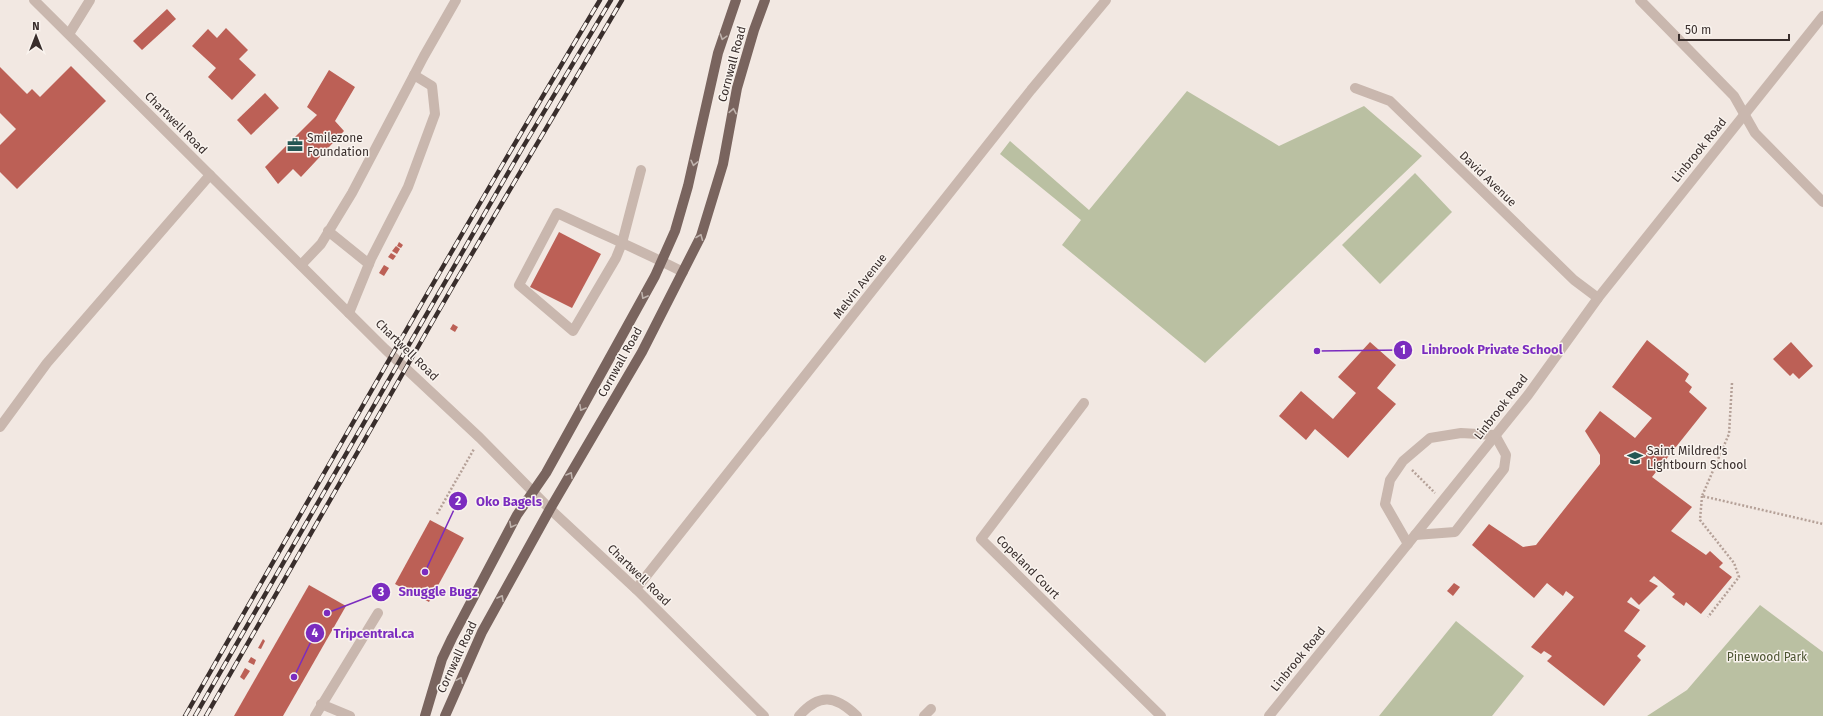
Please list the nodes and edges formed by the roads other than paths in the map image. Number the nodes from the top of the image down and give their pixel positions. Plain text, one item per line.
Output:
1 (34, 0) edge
2 (90, 0) edge
3 (456, 0) edge
4 (736, 0) edge
5 (765, 0) edge
6 (1106, 0) edge
7 (1640, 0) edge
8 (1823, 16) edge
9 (69, 34) junction
10 (414, 75) junction
11 (1355, 88) dead end
12 (1745, 113) junction
13 (641, 170) dead end
14 (210, 175) junction
15 (1823, 202) edge
16 (328, 232) junction
17 (622, 243) junction
18 (661, 261) junction
19 (369, 264) junction
20 (301, 265) junction
21 (683, 272) junction
22 (1598, 298) junction
23 (349, 313) junction
24 (1084, 403) dead end
25 (0, 427) edge
26 (1495, 436) junction
27 (533, 492) junction
28 (550, 509) junction
29 (1415, 535) junction
30 (1408, 544) junction
31 (636, 589) junction
32 (378, 613) dead end
33 (321, 704) junction
34 (315, 716) edge
35 (350, 716) edge
36 (425, 716) edge
37 (445, 716) edge
38 (764, 716) edge
39 (799, 716) edge
40 (857, 716) edge
41 (1161, 716) edge
42 (1269, 716) edge

1 - 9 street, Chartwell Road
2 - 9 street
3 - 10 street
4 -> 18 main road, Cornwall Road
21 -> 5 main road, Cornwall Road
6 - 31 street, Melvin Avenue
7 - 12 street
8 - 12 street, Linbrook Road
9 - 14 street, Chartwell Road
10 - 16 street
10 - 19 street
11 - 22 street, David Avenue
12 - 15 street
12 - 22 street, Linbrook Road
13 - 17 street
14 - 20 street, Chartwell Road
14 - 25 street
16 - 19 street
16 - 20 street
17 - 17 street
17 - 18 street
18 - 21 street
18 -> 27 main road, Cornwall Road
19 - 23 street
20 - 23 street, Chartwell Road
28 -> 21 main road, Cornwall Road
22 - 26 street, Linbrook Road
23 - 27 street, Chartwell Road
24 - 41 street, Copeland Court
26 - 29 street, Linbrook Road
26 - 29 street
26 - 30 street
27 - 28 street, Chartwell Road
27 -> 36 main road, Cornwall Road
28 - 31 street, Chartwell Road
37 -> 28 main road, Cornwall Road
29 - 30 street, Linbrook Road
30 - 42 street, Linbrook Road
31 - 38 street, Chartwell Road
32 - 33 street
33 - 34 street
33 - 35 street
39 - 40 street

